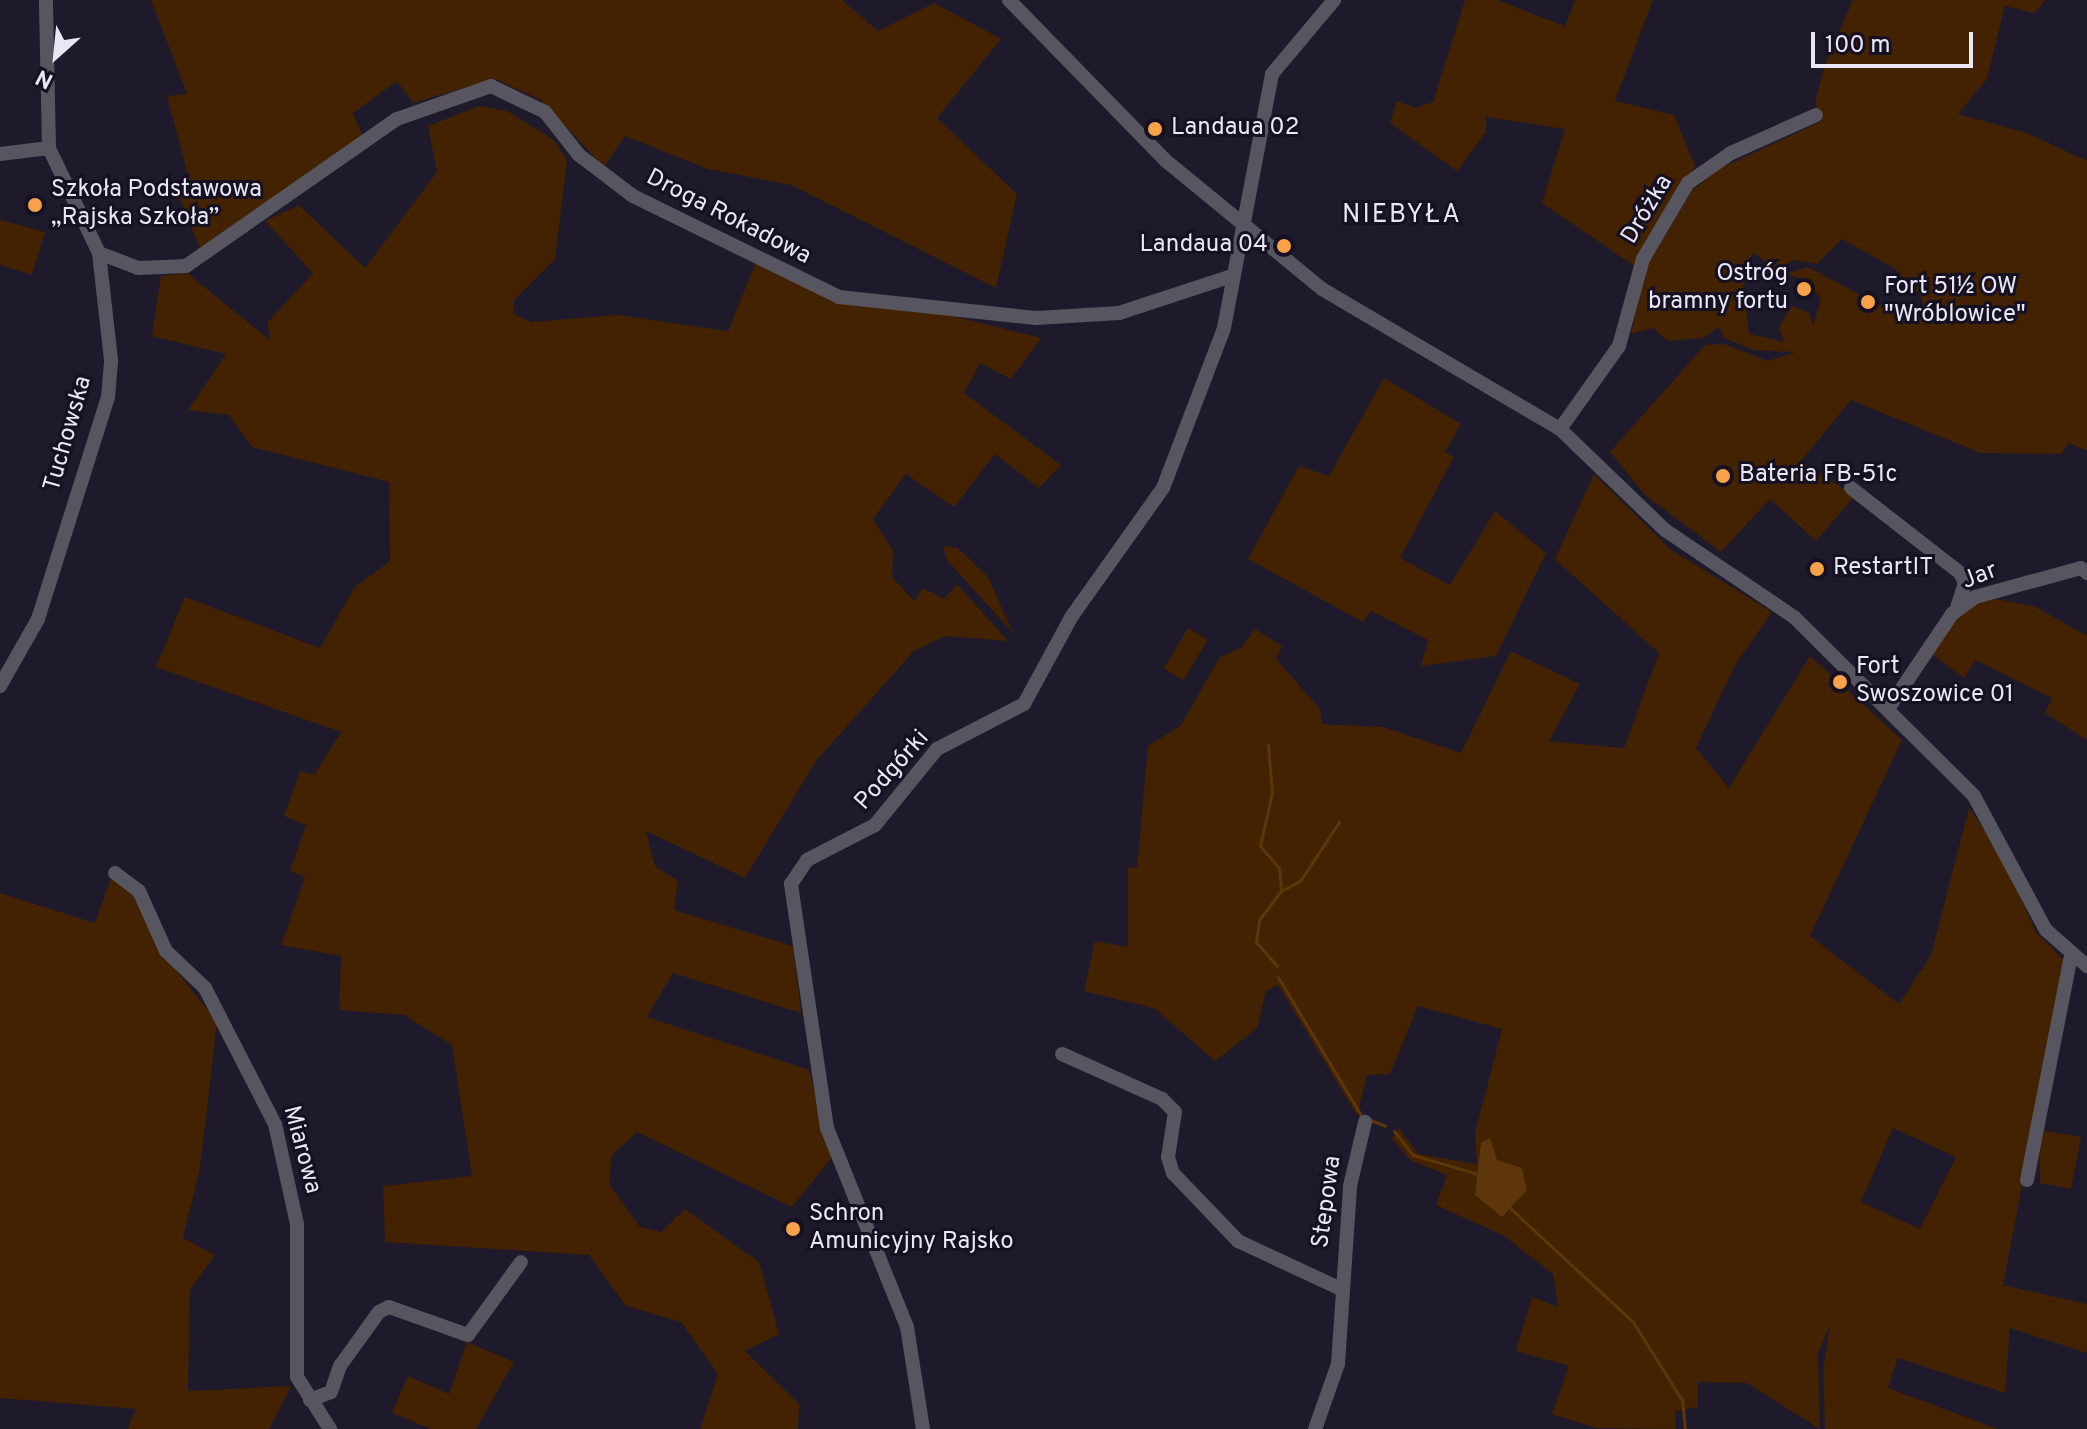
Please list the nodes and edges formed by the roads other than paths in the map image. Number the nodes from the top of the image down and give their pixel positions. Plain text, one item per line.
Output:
1 (46, 0) edge
2 (1009, 0) edge
3 (1334, 0) edge
4 (1816, 115) dead end
5 (49, 148) junction
6 (0, 154) edge
7 (1247, 228) junction
8 (99, 253) junction
9 (1229, 277) junction
10 (1560, 429) junction
11 (1851, 488) dead end
12 (2087, 573) edge
13 (1952, 614) junction
14 (0, 686) edge
15 (1888, 709) junction
16 (115, 873) dead end
17 (2071, 956) junction
18 (2087, 966) edge
19 (1062, 1054) dead end
20 (1365, 1122) dead end
21 (2027, 1180) dead end
22 (521, 1262) dead end
23 (1339, 1288) junction
24 (310, 1400) junction
25 (330, 1429) edge
26 (923, 1429) edge
27 (1315, 1429) edge

1 - 5 street, Tuchowska
2 - 7 street
3 - 7 street, Podgórki
4 - 10 street, Dróżka
5 - 6 street
5 - 8 street, Tuchowska
7 - 9 street, Podgórki
7 - 10 street
8 - 9 street, Droga Rokadowa
8 - 14 street, Tuchowska
9 - 26 street, Podgórki
10 - 15 street
11 - 13 street
12 - 13 street, Jar
13 - 15 street, Jar
15 - 17 street
16 - 24 street, Miarowa
17 - 18 street
17 - 21 street
19 - 23 street, Stepowa
20 - 23 street, Stepowa
22 - 24 street
23 - 27 street, Stepowa
24 - 25 street, Miarowa

